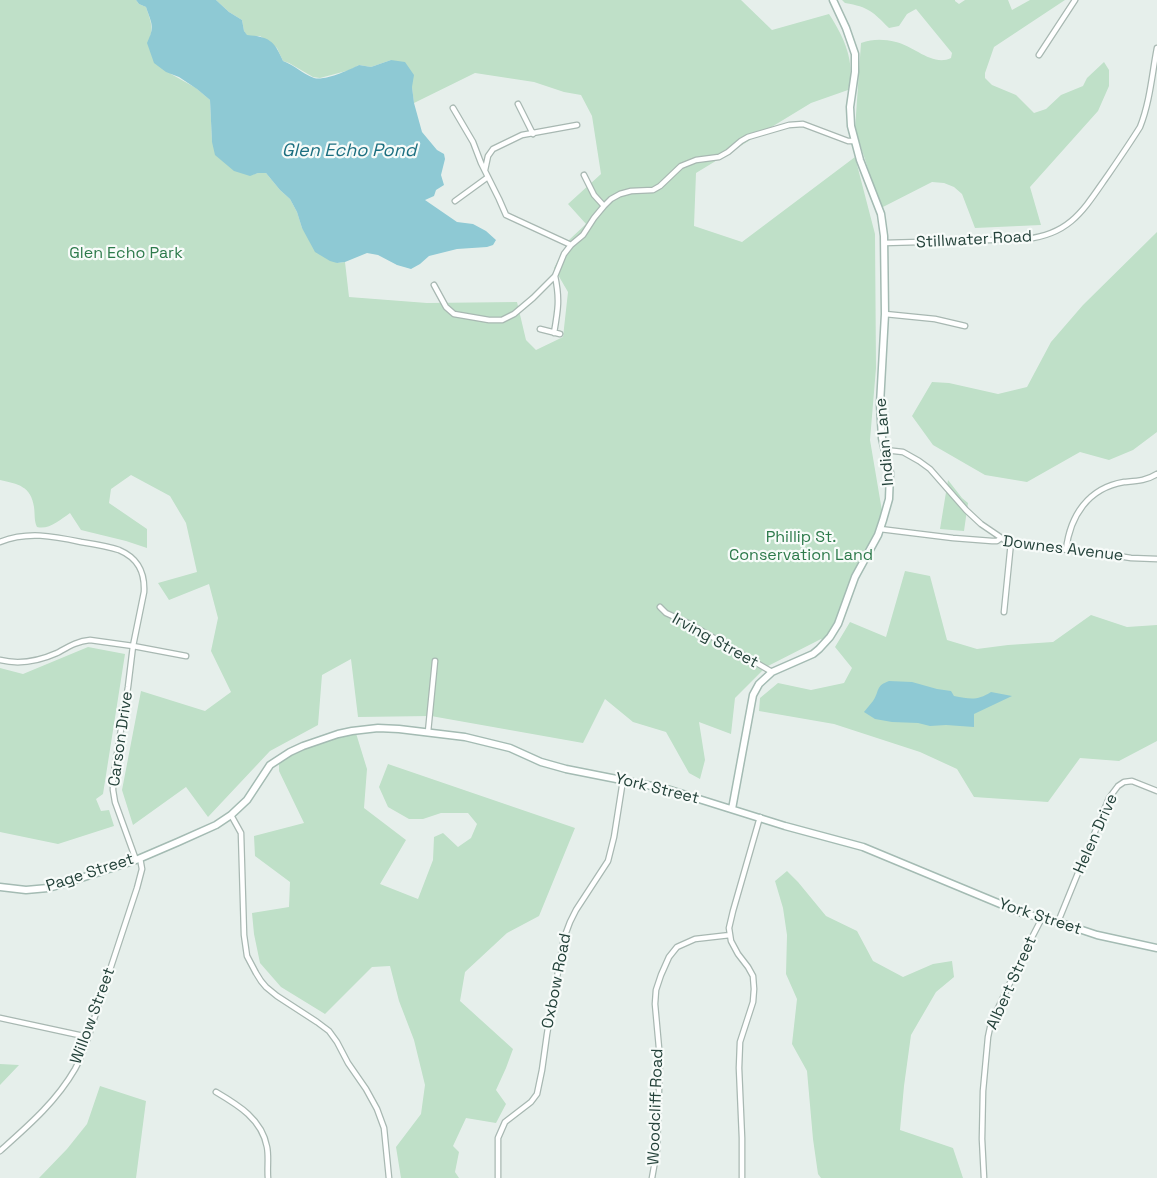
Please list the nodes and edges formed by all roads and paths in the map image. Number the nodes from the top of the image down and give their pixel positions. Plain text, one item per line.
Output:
1 (833, 0) edge
2 (1075, 0) edge
3 (1157, 48) edge
4 (1038, 55) dead end
5 (518, 104) dead end
6 (453, 108) dead end
7 (577, 125) dead end
8 (533, 134) junction
9 (854, 141) junction
10 (485, 170) junction
11 (584, 175) dead end
12 (488, 177) junction
13 (455, 200) dead end
14 (604, 206) junction
15 (884, 244) junction
16 (571, 246) junction
17 (555, 276) junction
18 (434, 285) dead end
19 (885, 314) junction
20 (965, 326) dead end
21 (540, 329) dead end
22 (554, 333) junction
23 (560, 334) dead end
24 (885, 450) junction
25 (1157, 474) edge
26 (880, 529) junction
27 (1001, 538) junction
28 (0, 542) edge
29 (1011, 542) junction
30 (1066, 550) junction
31 (1157, 559) edge
32 (660, 608) dead end
33 (1004, 612) dead end
34 (133, 646) junction
35 (186, 656) dead end
36 (0, 660) edge
37 (434, 661) dead end
38 (772, 672) junction
39 (428, 732) junction
40 (624, 780) junction
41 (1157, 791) edge
42 (732, 809) junction
43 (231, 815) junction
44 (760, 817) junction
45 (178, 842) joint
46 (138, 859) junction
47 (0, 887) edge
48 (1042, 918) junction
49 (1058, 922) junction
50 (730, 935) junction
51 (1157, 948) edge
52 (0, 1018) edge
53 (88, 1037) junction
54 (216, 1092) dead end
55 (0, 1151) edge
56 (268, 1178) edge
57 (389, 1178) edge
58 (498, 1178) edge
59 (652, 1178) edge
60 (742, 1178) edge
61 (984, 1178) edge

1 - 9 street, Indian Lane
2 - 4 street
3 - 15 street, Stillwater Road
5 - 8 street
6 - 10 street
7 - 8 street
8 - 10 street
9 - 14 street
9 - 15 street, Indian Lane
10 - 12 street
11 - 14 street
12 - 13 street
12 - 16 street
14 - 16 street
15 - 19 street, Indian Lane
16 - 17 street
17 - 18 street
17 - 22 street
19 - 20 street
19 - 24 street, Indian Lane
21 - 22 street
22 - 23 street
24 - 26 street, Indian Lane
24 - 27 street
25 - 30 street
26 - 27 street, Downes Avenue
26 - 38 street, Indian Lane
27 - 29 street, Downes Avenue
28 - 34 street, Carson Drive
29 - 30 street, Downes Avenue
29 - 33 street
30 - 31 street, Downes Avenue
32 - 38 street, Irving Street
34 - 35 street
34 - 36 street
34 - 46 street, Carson Drive
37 - 39 street
38 - 42 street, Indian Lane
39 - 40 street, York Street
39 - 43 street, York Street
40 - 42 street, York Street
40 - 58 street, Oxbow Road
41 - 49 street, Helen Drive
42 - 44 street, York Street
43 - 45 street, York Street
43 - 57 street
44 - 48 street, York Street
44 - 50 street
45 - 46 street, Page Street
46 - 47 street, Page Street
46 - 53 street, Willow Street
48 - 49 street, York Street
48 - 61 street, Albert Street
49 - 51 street, York Street
50 - 59 street, Woodcliff Road
50 - 60 street
52 - 53 street
53 - 55 street, Willow Street
54 - 56 street

